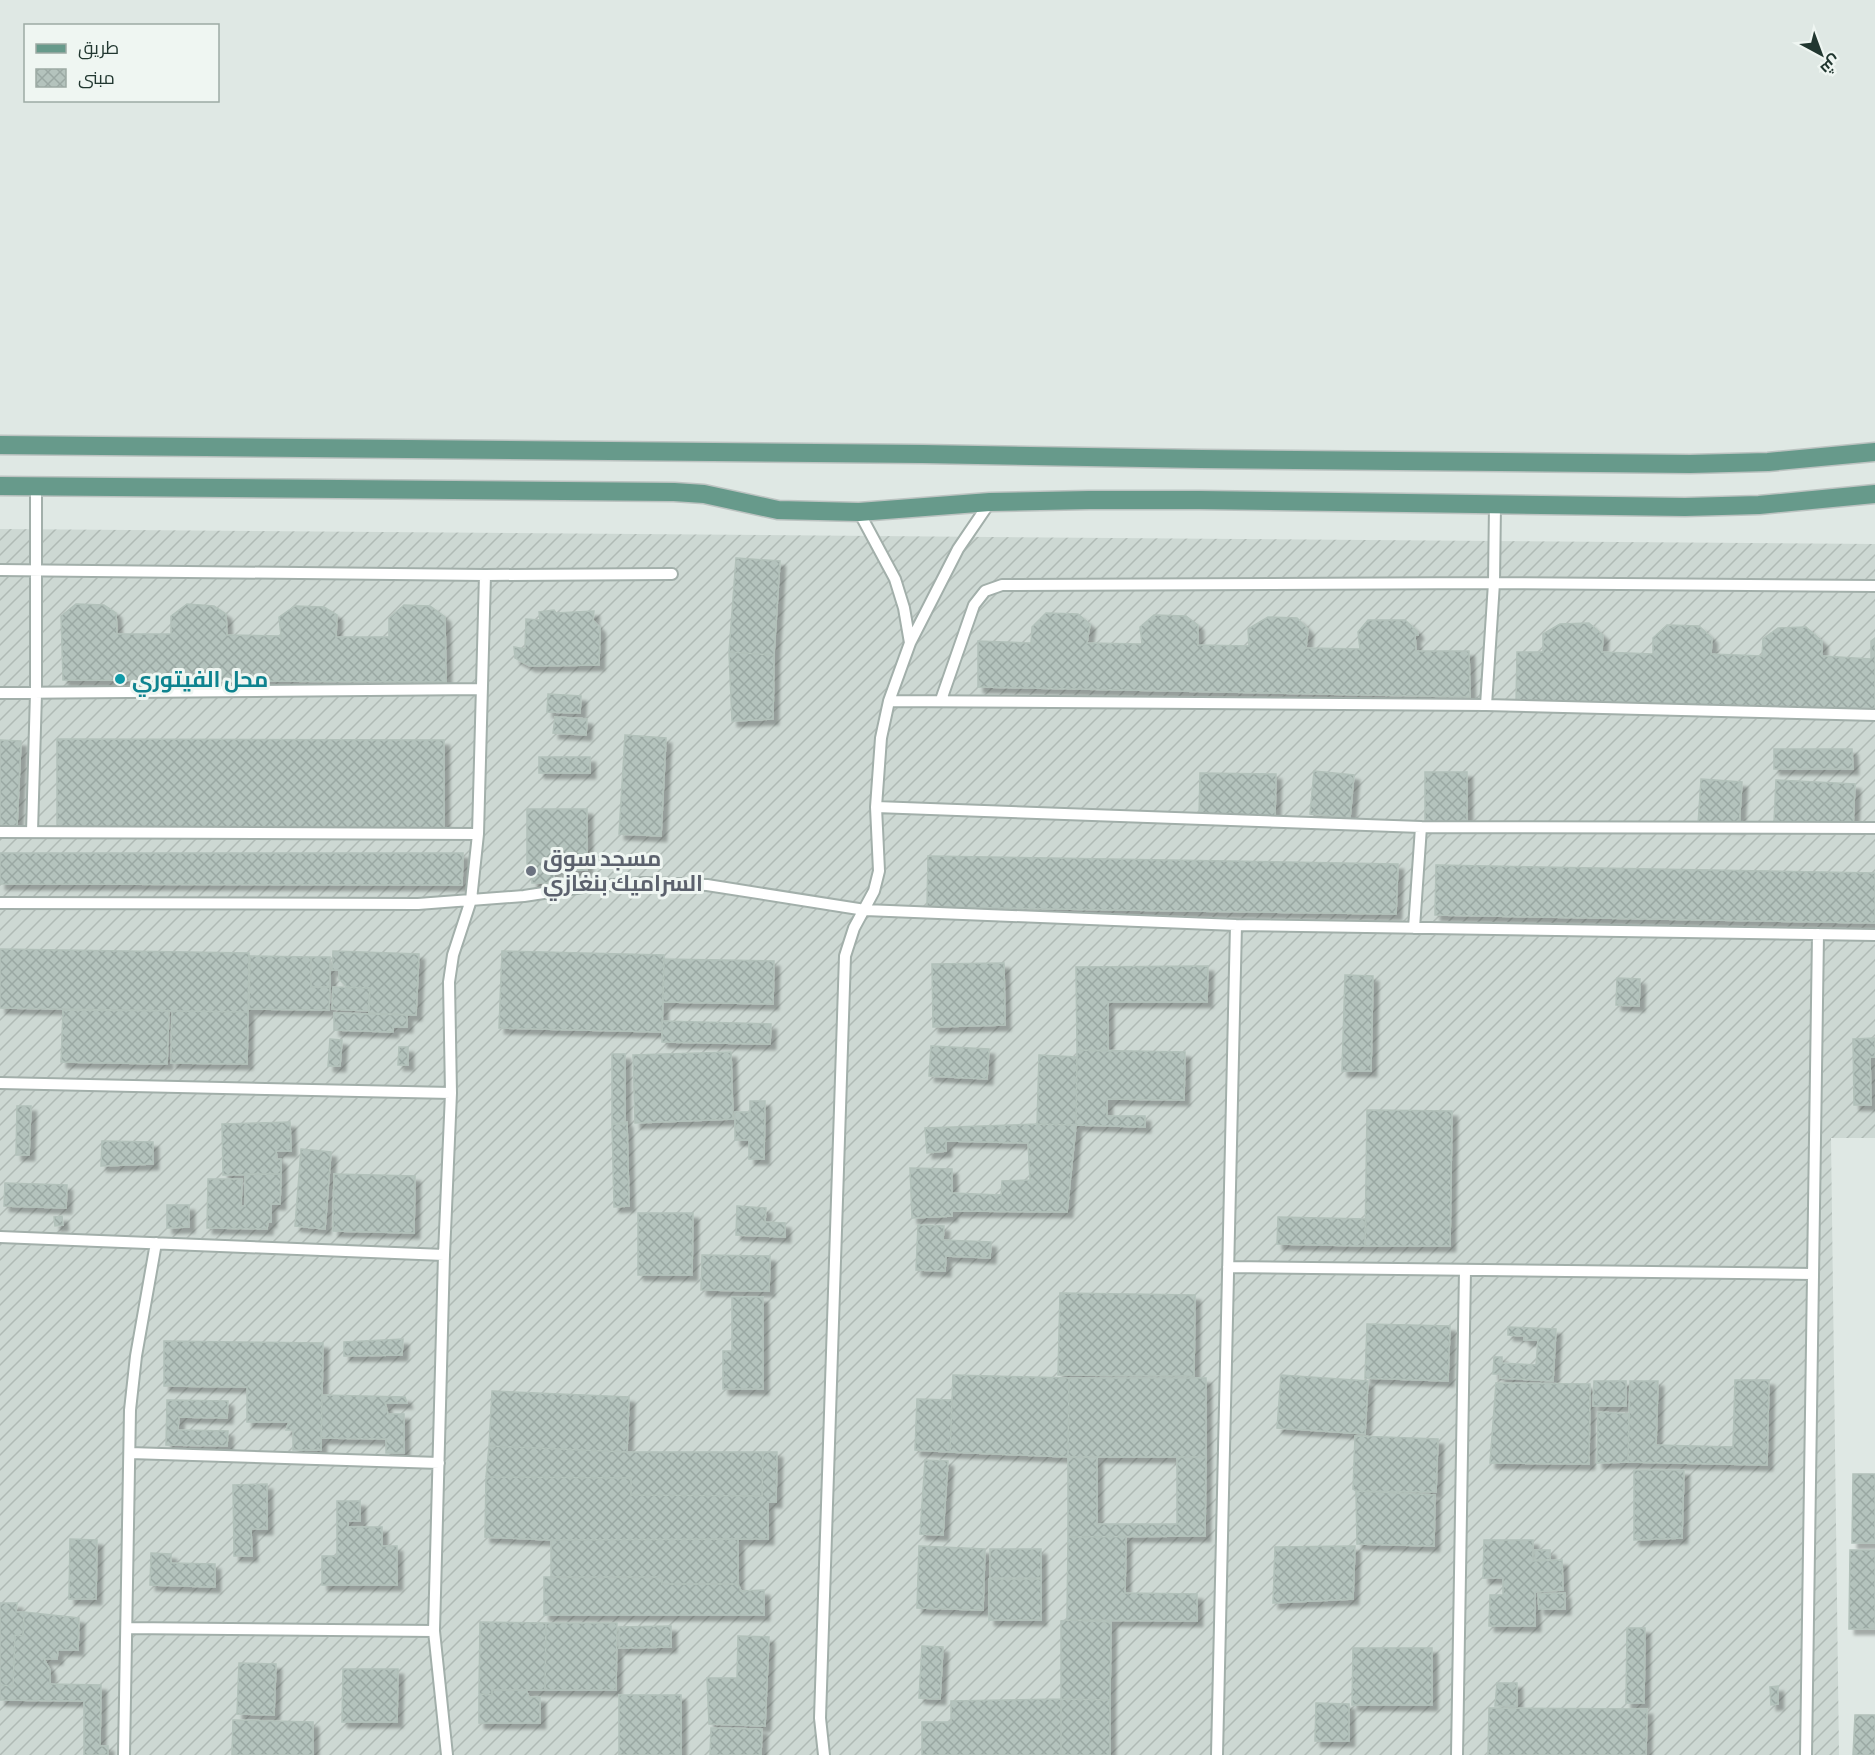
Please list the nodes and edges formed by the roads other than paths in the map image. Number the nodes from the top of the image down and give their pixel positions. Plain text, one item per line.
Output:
1 (0, 445) edge
2 (1875, 452) edge
3 (0, 486) edge
4 (36, 486) junction
5 (1875, 494) edge
6 (990, 502) junction
7 (1495, 505) junction
8 (859, 512) junction
9 (0, 570) edge
10 (37, 570) junction
11 (672, 574) dead end
12 (484, 575) junction
13 (1494, 583) junction
14 (1875, 586) edge
15 (910, 643) junction
16 (482, 689) junction
17 (0, 693) edge
18 (36, 693) junction
19 (941, 700) junction
20 (890, 701) junction
21 (1486, 705) junction
22 (1875, 715) edge
23 (876, 807) junction
24 (1421, 827) junction
25 (1875, 828) edge
26 (0, 832) edge
27 (32, 832) junction
28 (478, 834) junction
29 (471, 900) junction
30 (0, 903) edge
31 (865, 910) junction
32 (1236, 926) junction
33 (1414, 928) junction
34 (1818, 934) junction
35 (1875, 935) edge
36 (0, 1083) edge
37 (451, 1093) junction
38 (0, 1237) edge
39 (156, 1243) junction
40 (444, 1255) junction
41 (1228, 1267) junction
42 (1465, 1270) junction
43 (1813, 1274) junction
44 (130, 1453) junction
45 (439, 1462) junction
46 (127, 1628) junction
47 (434, 1631) junction
48 (124, 1755) edge
49 (447, 1755) edge
50 (824, 1755) edge
51 (1217, 1755) edge
52 (1457, 1755) edge
53 (1806, 1755) edge

1 - 2 main road
3 - 4 main road
4 - 8 main road
4 - 10 lane
5 - 7 main road
6 - 7 main road
6 - 8 main road
6 - 15 lane
7 - 13 lane
8 - 15 lane
9 - 10 lane
10 - 12 lane
10 - 18 lane
11 - 12 lane
12 - 16 lane
13 - 14 lane
13 - 19 lane
13 - 21 lane
15 - 20 lane
16 - 18 lane
16 - 28 lane
17 - 18 lane
18 - 27 lane
19 - 20 lane
19 - 21 lane
20 - 23 lane
21 - 22 lane
23 - 24 lane
23 - 31 lane
24 - 25 lane
24 - 33 lane
26 - 27 lane
27 - 28 lane
28 - 29 lane
29 - 30 lane
29 - 31 lane
29 - 37 lane
31 - 32 lane
31 - 50 lane
32 - 33 lane
32 - 41 lane
33 - 34 lane
34 - 35 lane
34 - 43 lane
36 - 37 lane
37 - 40 lane
38 - 39 lane
39 - 40 lane
39 - 44 lane
40 - 45 lane
41 - 42 lane
41 - 51 lane
42 - 43 lane
42 - 52 lane
43 - 53 lane
44 - 45 lane
44 - 46 lane
45 - 47 lane
46 - 47 lane
46 - 48 lane
47 - 49 lane

